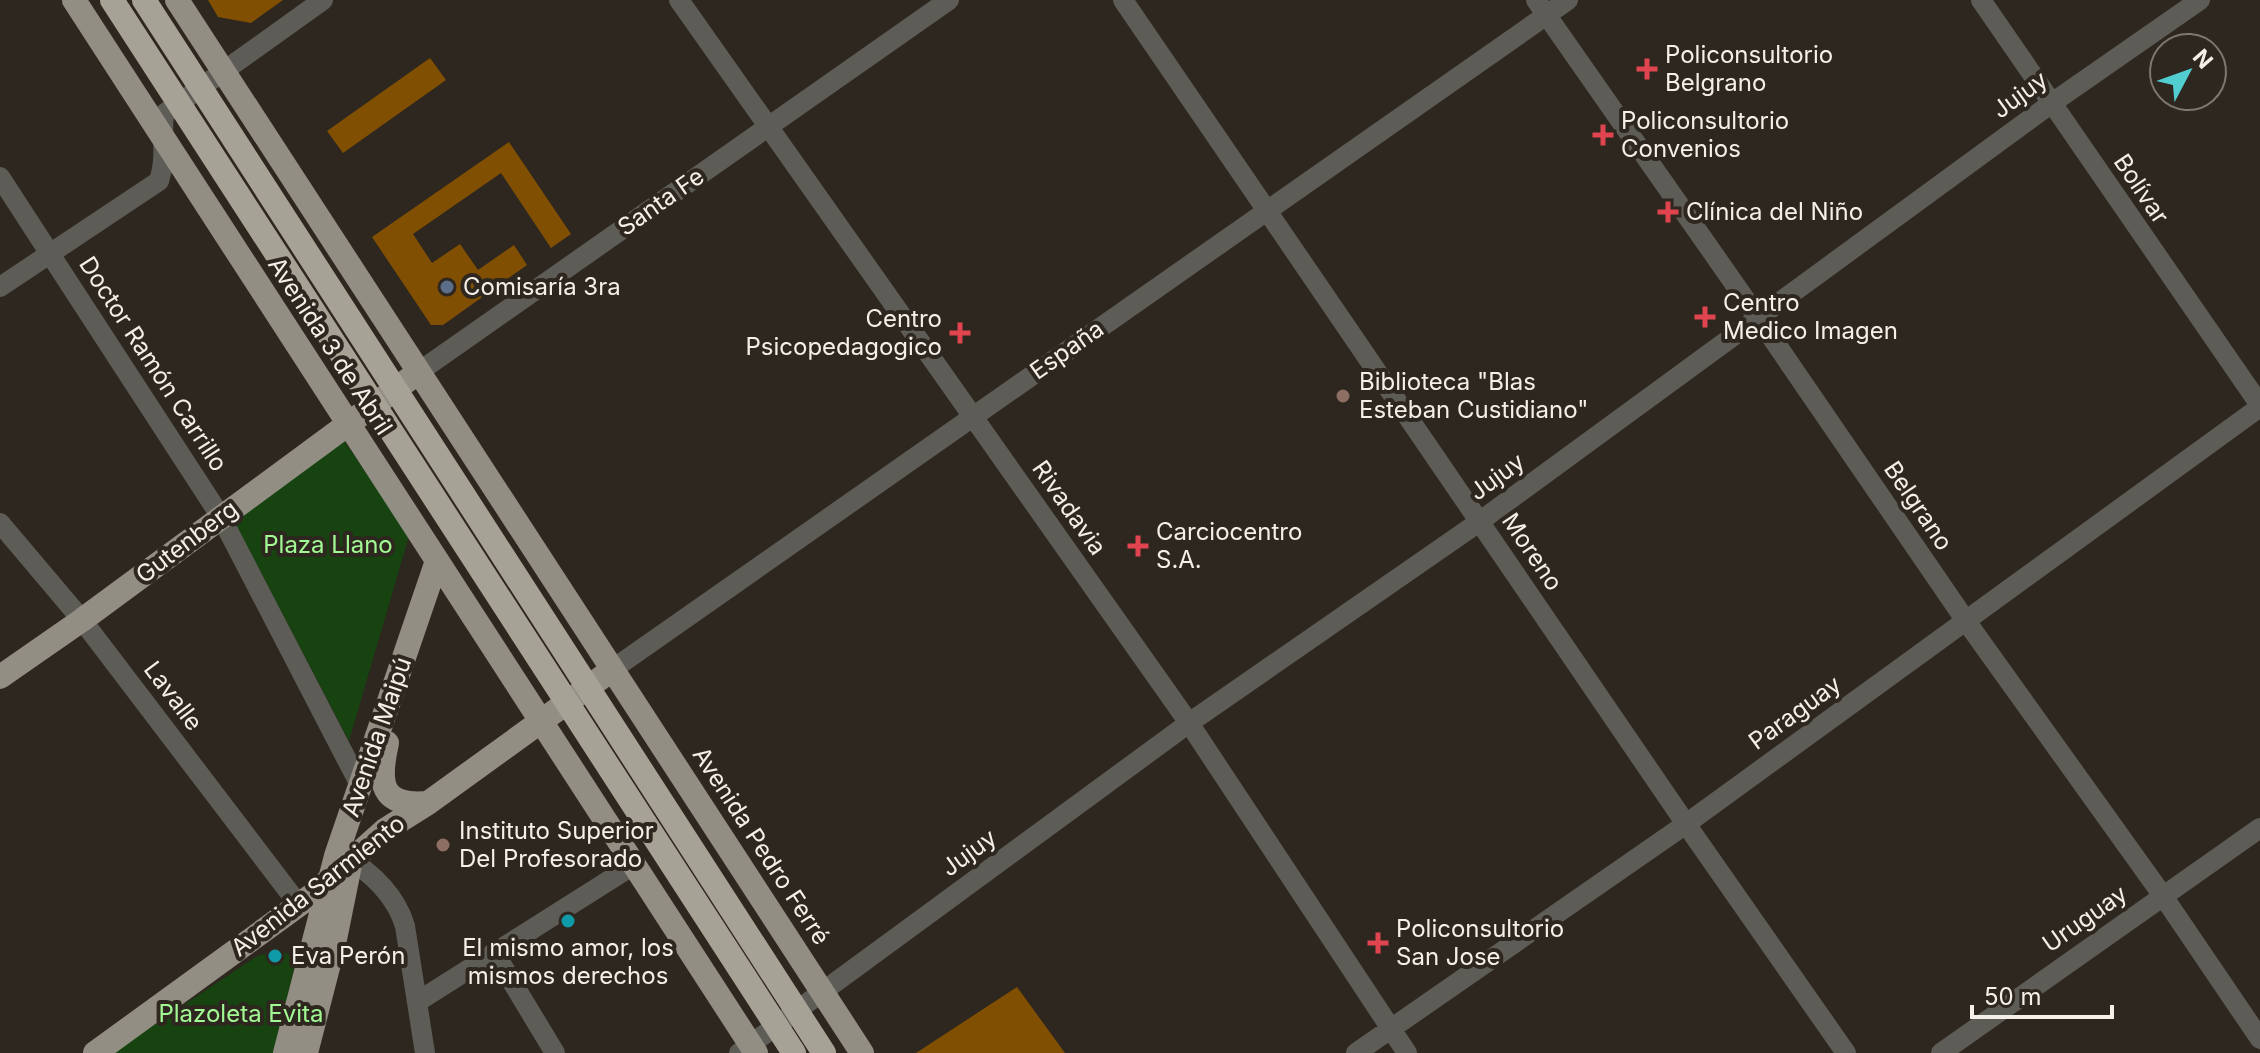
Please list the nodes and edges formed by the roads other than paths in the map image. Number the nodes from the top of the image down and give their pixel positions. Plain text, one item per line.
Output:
1 (74, 0) edge
2 (112, 0) edge
3 (144, 0) edge
4 (177, 0) edge
5 (323, 0) edge
6 (679, 0) edge
7 (949, 0) edge
8 (1123, 0) edge
9 (1568, 0) edge
10 (1981, 0) edge
11 (2200, 0) edge
12 (1542, 8) edge
13 (222, 70) junction
14 (198, 88) junction
15 (178, 102) junction
16 (2052, 103) junction
17 (768, 127) junction
18 (161, 136) junction
19 (0, 177) edge
20 (1268, 210) junction
21 (49, 253) junction
22 (0, 287) edge
23 (1759, 319) junction
24 (420, 371) junction
25 (395, 389) junction
26 (374, 405) junction
27 (2260, 406) edge
28 (973, 417) junction
29 (347, 424) junction
30 (221, 517) junction
31 (1479, 522) junction
32 (0, 523) edge
33 (437, 561) junction
34 (82, 620) junction
35 (1966, 621) junction
36 (410, 639) junction
37 (613, 669) junction
38 (0, 677) edge
39 (589, 686) junction
40 (567, 701) junction
41 (541, 720) junction
42 (1189, 723) junction
43 (360, 785) junction
44 (428, 803) junction
45 (1686, 824) junction
46 (2260, 828) edge
47 (344, 856) junction
48 (635, 864) junction
49 (328, 881) junction
50 (2163, 896) junction
51 (299, 905) junction
52 (494, 952) junction
53 (823, 993) junction
54 (417, 1002) junction
55 (797, 1012) junction
56 (776, 1026) junction
57 (1390, 1028) junction
58 (2260, 1039) edge
59 (748, 1050) edge
60 (95, 1053) edge
61 (285, 1053) edge
62 (306, 1053) edge
63 (425, 1053) edge
64 (555, 1053) edge
65 (794, 1053) edge
66 (824, 1053) edge
67 (862, 1053) edge
68 (1356, 1053) edge
69 (1407, 1053) edge
70 (1846, 1053) edge
71 (1941, 1053) edge

1 - 18 main road, Avenida 3 de Abril
2 - 15 highway, Avenida 3 de Abril
3 - 14 highway, Avenida 3 de Abril
4 - 13 main road
5 - 13 street
6 - 17 street, Rivadavia
7 - 17 street, Santa Fe
8 - 20 street, Moreno
9 - 12 street, España
10 - 16 street, Bolívar
11 - 16 street, Jujuy
12 - 20 street, España
12 - 23 street, Belgrano
13 - 14 street
13 - 24 main road
14 - 15 street
14 - 25 highway, Avenida 3 de Abril
15 - 18 street
15 - 26 highway, Avenida 3 de Abril
16 - 23 street, Jujuy
16 - 27 street, Bolívar
17 - 24 street, Santa Fe
17 - 28 street, Rivadavia
18 - 21 street
18 - 29 main road, Avenida 3 de Abril
19 - 21 street, Doctor Ramón Carrillo
20 - 28 street, España
20 - 31 street, Moreno
21 - 22 street
21 - 30 street, Doctor Ramón Carrillo
23 - 31 street, Jujuy
23 - 35 street, Belgrano
24 - 25 main road, Santa Fe
24 - 37 main road
25 - 26 main road, Santa Fe
25 - 39 highway, Avenida 3 de Abril
26 - 29 main road, Gutenberg
26 - 40 highway, Avenida 3 de Abril
27 - 35 street, Paraguay
28 - 37 street, España
28 - 42 street, Rivadavia
29 - 30 main road, Gutenberg
29 - 33 main road, Avenida 3 de Abril
30 - 34 main road, Gutenberg
30 - 43 street, Doctor Ramón Carrillo
31 - 42 street, Jujuy
31 - 45 street, Moreno
32 - 34 street, Lavalle
33 - 36 main road, Avenida Maipú
33 - 41 main road, Avenida 3 de Abril
34 - 38 main road, Gutenberg
34 - 51 street, Lavalle
35 - 45 street, Paraguay
35 - 50 street, Belgrano
36 - 43 main road, Avenida Maipú
36 - 44 main road
37 - 39 main road, España
37 - 53 main road, Avenida Pedro Ferré
39 - 40 main road, España
39 - 55 highway
40 - 41 main road, Avenida Sarmiento
40 - 56 highway
41 - 44 main road, Avenida Sarmiento
41 - 48 main road
42 - 53 street, Jujuy
42 - 57 street, Rivadavia
43 - 47 main road, Avenida Maipú
44 - 47 main road, Avenida Sarmiento
45 - 57 street, Paraguay
45 - 70 street, Moreno
46 - 50 street, Uruguay
47 - 49 main road, Avenida Sarmiento
47 - 54 street
47 - 62 main road, Avenida Maipú
48 - 52 street
48 - 59 main road
49 - 51 main road, Avenida Sarmiento
49 - 61 main road
50 - 58 street, Belgrano
50 - 71 street, Uruguay
51 - 60 main road, Avenida Sarmiento
52 - 54 street
52 - 64 street
53 - 55 street, Jujuy
53 - 67 main road, Avenida Pedro Ferré
54 - 63 street
55 - 56 street, Jujuy
55 - 66 highway
56 - 59 street, Jujuy
56 - 65 highway
57 - 68 street, Paraguay
57 - 69 street, Rivadavia

